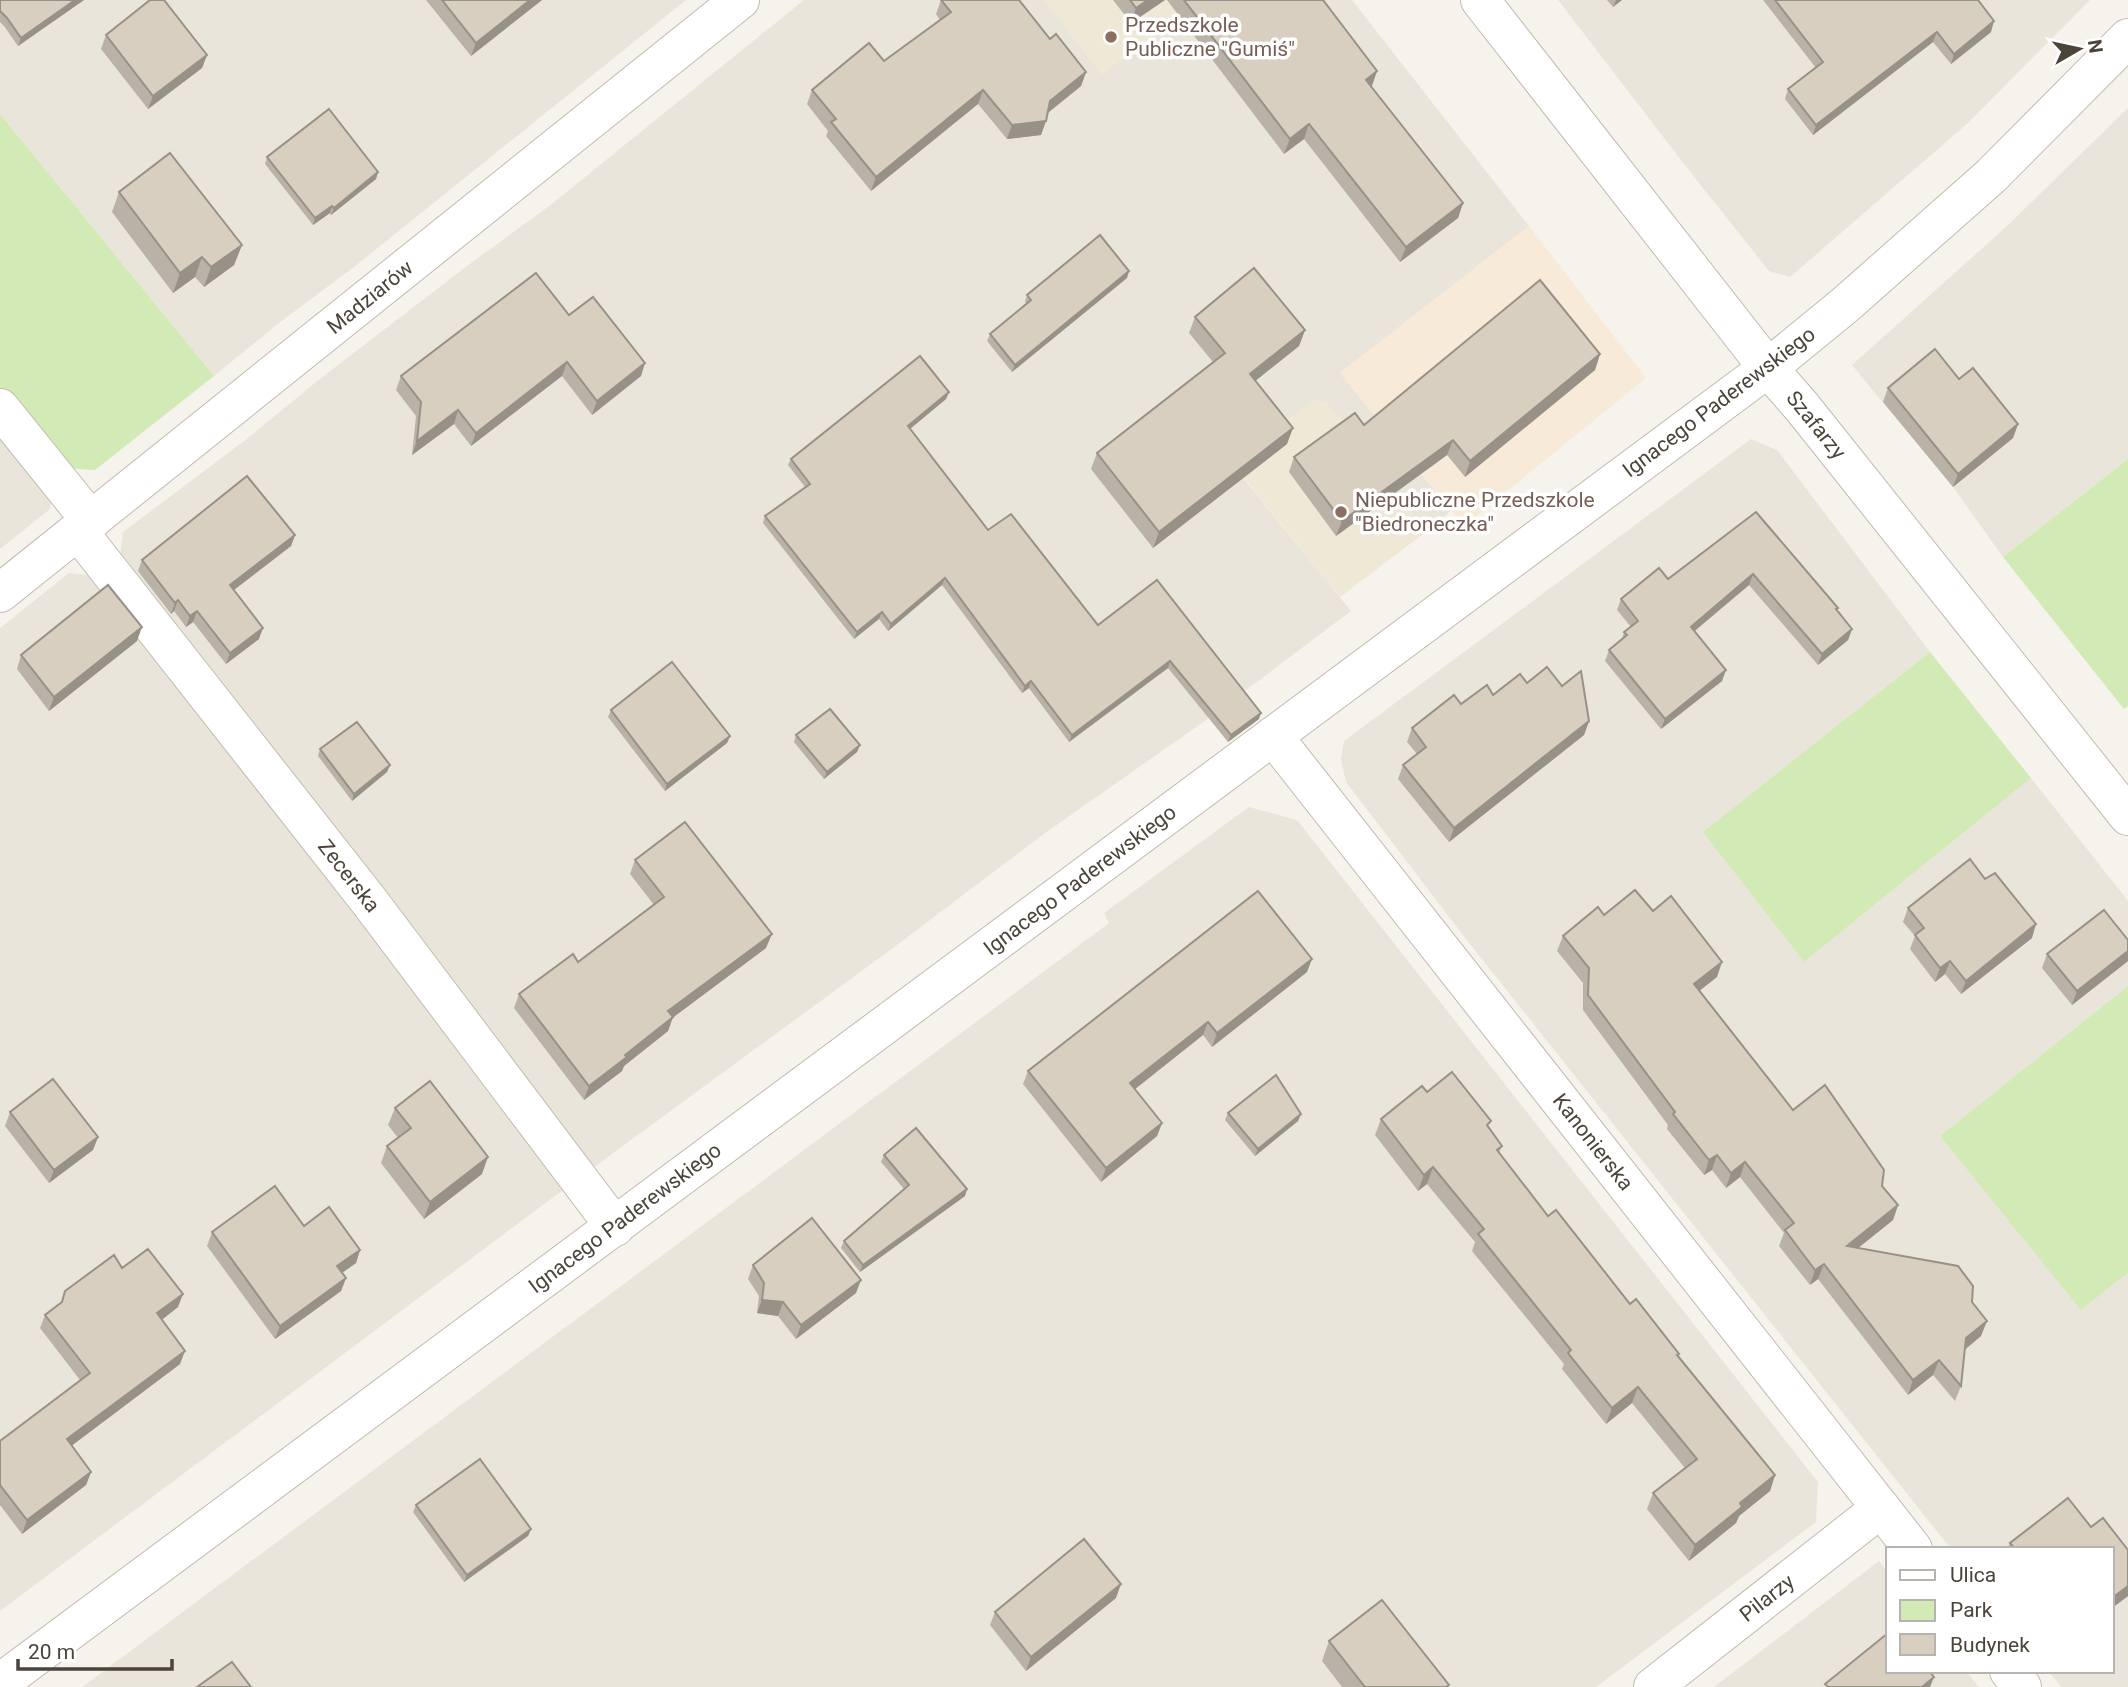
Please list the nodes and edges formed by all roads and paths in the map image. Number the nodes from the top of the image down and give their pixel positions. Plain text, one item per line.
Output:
1 (740, 0) edge
2 (1480, 0) edge
3 (2128, 38) edge
4 (1768, 368) junction
5 (0, 408) edge
6 (85, 526) junction
7 (0, 593) edge
8 (1273, 736) junction
9 (2128, 816) edge
10 (615, 1227) junction
11 (1881, 1508) junction
12 (1911, 1547) edge
13 (2011, 1673) edge
14 (0, 1682) edge
15 (1653, 1687) edge
16 (2022, 1687) edge

1 - 6 street, Madziarów
2 - 4 street, Szafarzy
3 - 4 street, Ignacego Paderewskiego
4 - 8 street, Ignacego Paderewskiego
4 - 9 street, Szafarzy
5 - 6 street, Zecerska
6 - 7 street, Madziarów
6 - 10 street, Zecerska
8 - 10 street, Ignacego Paderewskiego
8 - 11 street, Kanonierska
10 - 14 street, Ignacego Paderewskiego
11 - 12 street, Kanonierska
11 - 15 street, Pilarzy
13 - 16 street

